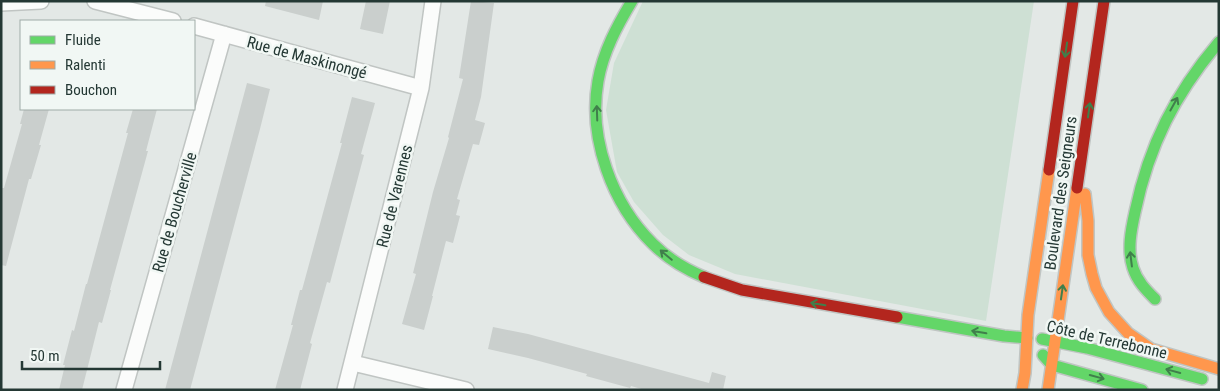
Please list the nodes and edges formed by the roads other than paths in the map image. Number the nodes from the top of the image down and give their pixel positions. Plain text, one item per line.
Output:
1 (41, 1) edge
2 (95, 1) edge
3 (433, 1) edge
4 (632, 1) edge
5 (1073, 1) edge
6 (1104, 1) edge
7 (1, 3) edge
8 (169, 20) edge
9 (195, 26) edge
10 (224, 34) junction
11 (1219, 42) edge
12 (421, 88) junction
13 (1082, 158) junction
14 (1156, 299) dead end
15 (1027, 338) junction
16 (1055, 341) junction
17 (353, 363) junction
18 (1052, 365) junction
19 (1219, 369) edge
20 (1217, 383) dead end
21 (124, 390) edge
22 (346, 390) edge
23 (466, 390) edge
24 (1022, 390) edge
25 (1048, 390) edge
26 (1142, 390) edge

1 - 7 street
2 - 8 street
3 - 12 street, Rue de Varennes
15 -> 4 main road
5 -> 15 main road, Boulevard des Seigneurs
13 -> 6 main road, Boulevard des Seigneurs
9 - 10 street, Rue de Maskinongé
10 - 12 street, Rue de Maskinongé
10 - 21 street, Rue de Boucherville
14 -> 11 main road
12 - 17 street, Rue de Varennes
16 -> 13 main road, Boulevard des Seigneurs
13 - 19 main road
15 - 16 main road, Côte de Terrebonne
15 - 18 main road, Côte de Terrebonne
15 - 24 main road, Boulevard des Seigneurs
16 - 18 main road, Boulevard des Seigneurs
20 -> 16 main road, Côte de Terrebonne
17 - 22 street, Rue de Varennes
17 - 23 street
18 - 25 main road, Boulevard des Seigneurs
18 -> 26 main road

